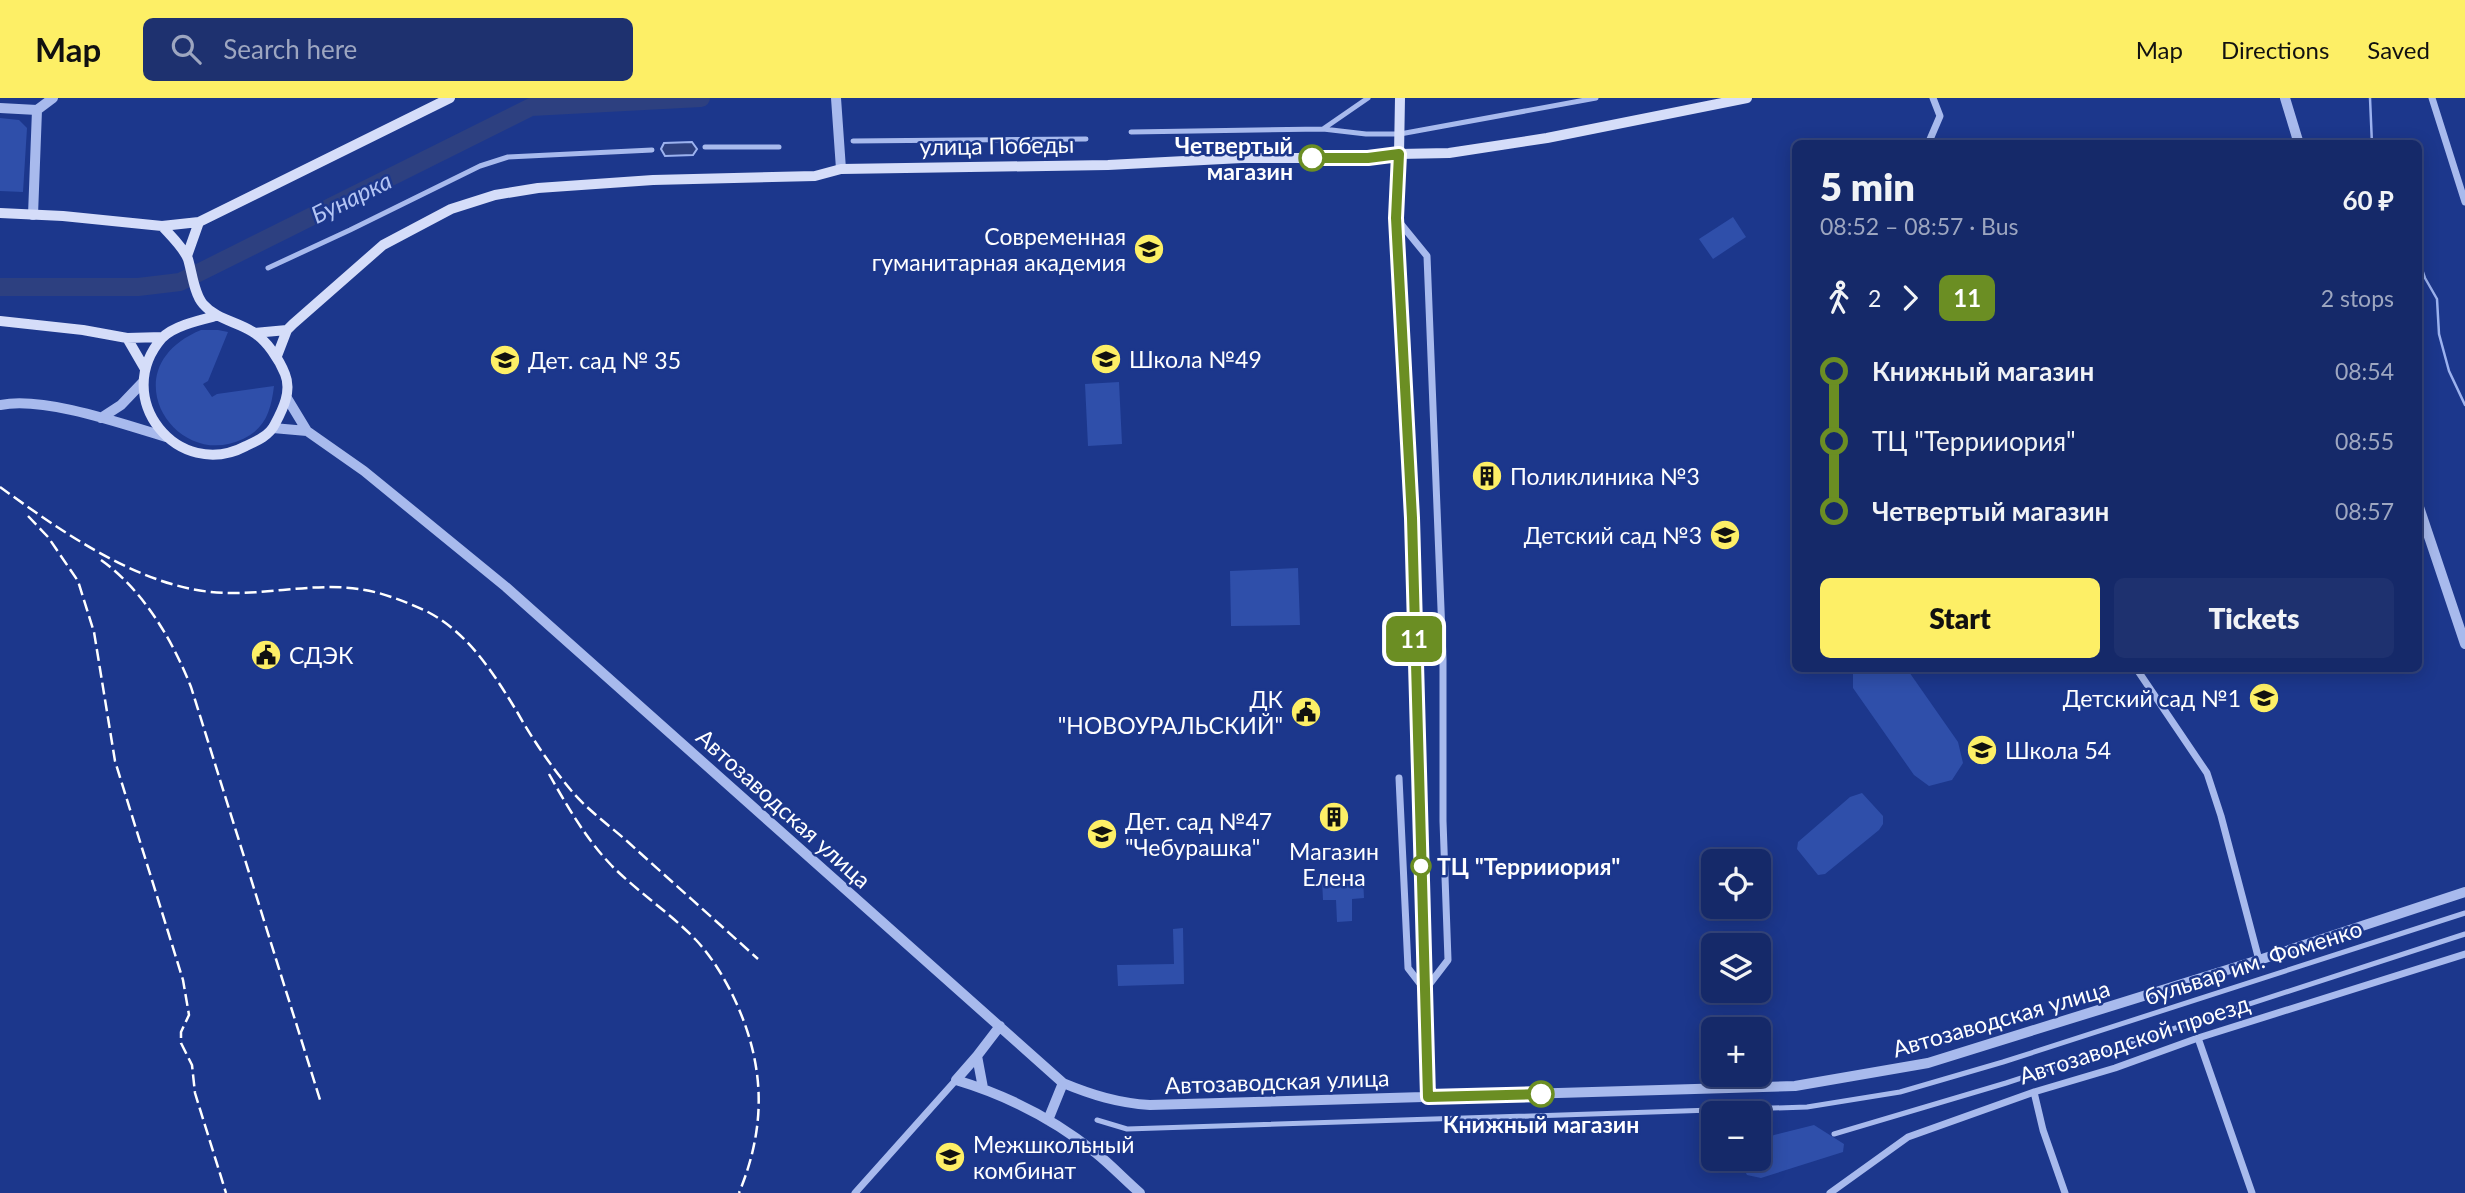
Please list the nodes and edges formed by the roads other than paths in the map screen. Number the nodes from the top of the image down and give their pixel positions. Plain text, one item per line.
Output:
1 (53, 98) edge
2 (450, 98) edge
3 (836, 98) edge
4 (1368, 98) edge
5 (1400, 98) edge
6 (1596, 98) edge
7 (1747, 98) edge
8 (1933, 98) edge
9 (2285, 98) edge
10 (2432, 98) edge
11 (0, 108) edge
12 (37, 110) junction
13 (1323, 129) junction
14 (1131, 132) dead end
15 (1405, 133) junction
16 (1086, 139) dead end
17 (1930, 140) edge
18 (2298, 140) edge
19 (853, 141) dead end
20 (705, 147) dead end
21 (779, 147) dead end
22 (652, 150) dead end
23 (1399, 154) junction
24 (841, 169) junction
25 (2464, 192) edge
26 (2465, 202) edge
27 (0, 213) edge
28 (33, 215) junction
29 (1396, 218) junction
30 (199, 222) junction
31 (162, 226) junction
32 (188, 259) junction
33 (268, 268) dead end
34 (200, 301) junction
35 (216, 316) junction
36 (0, 321) edge
37 (191, 322) junction
38 (287, 330) junction
39 (254, 333) junction
40 (163, 337) junction
41 (127, 338) junction
42 (277, 356) junction
43 (145, 369) junction
44 (143, 382) junction
45 (287, 398) junction
46 (0, 405) edge
47 (101, 418) junction
48 (273, 428) junction
49 (307, 431) junction
50 (166, 437) junction
51 (2422, 516) edge
52 (2465, 644) edge
53 (2139, 672) edge
54 (1399, 778) dead end
55 (2465, 892) edge
56 (2465, 913) edge
57 (2465, 934) edge
58 (2465, 954) edge
59 (2259, 960) junction
60 (1425, 990) junction
61 (1000, 1026) junction
62 (2197, 1038) junction
63 (976, 1056) junction
64 (956, 1080) junction
65 (1063, 1083) junction
66 (983, 1088) junction
67 (2034, 1092) junction
68 (1428, 1097) junction
69 (1048, 1120) junction
70 (1097, 1120) dead end
71 (1834, 1134) dead end
72 (855, 1193) edge
73 (1140, 1193) edge
74 (1830, 1193) edge
75 (2065, 1193) edge
76 (2252, 1193) edge

1 - 12 street
2 - 30 main road
3 - 24 street
4 - 13 street
5 - 15 main road
6 - 15 street
7 - 23 main road, улица Победы
8 - 17 street
9 - 18 street
10 - 25 street
11 - 12 street
12 - 28 street
13 - 14 street
13 - 15 street
15 - 23 main road
16 - 19 street
20 - 21 street
22 - 33 street
23 - 24 main road, улица Победы
23 - 29 street
24 - 38 main road, улица Победы
25 - 26 street
27 - 28 main road
28 - 31 main road
29 - 60 street
29 - 60 street
30 - 31 main road
30 - 32 main road
31 - 32 main road
32 - 34 main road
34 - 35 main road
34 - 37 main road
35 - 37 main road
35 - 39 main road
36 - 41 main road
37 - 40 main road
38 - 39 main road
38 - 42 main road
39 - 42 main road
40 - 41 main road
40 - 43 main road
41 - 43 main road
42 - 45 main road
43 - 44 main road
44 - 47 street
44 - 50 main road
45 - 48 main road
45 - 49 street
46 - 47 street
47 - 50 street
48 - 49 street
48 - 50 main road
49 - 61 street, Автозаводская улица
51 - 52 street
53 - 59 street
54 - 60 street
55 - 59 street, Автозаводская улица
56 - 70 street, бульвар им. Фоменко
57 - 71 street, бульвар им. Фоменко
58 - 62 street, Автозаводской проезд
59 - 68 street, Автозаводская улица
60 - 68 street
61 - 63 street
61 - 65 street, Автозаводская улица
62 - 67 street, Автозаводской проезд
62 - 76 street
63 - 64 street
63 - 66 street
64 - 66 street
64 - 72 street
65 - 68 street, Автозаводская улица
65 - 69 street
66 - 69 street
67 - 74 street, Автозаводской проезд
67 - 75 street
69 - 73 street

